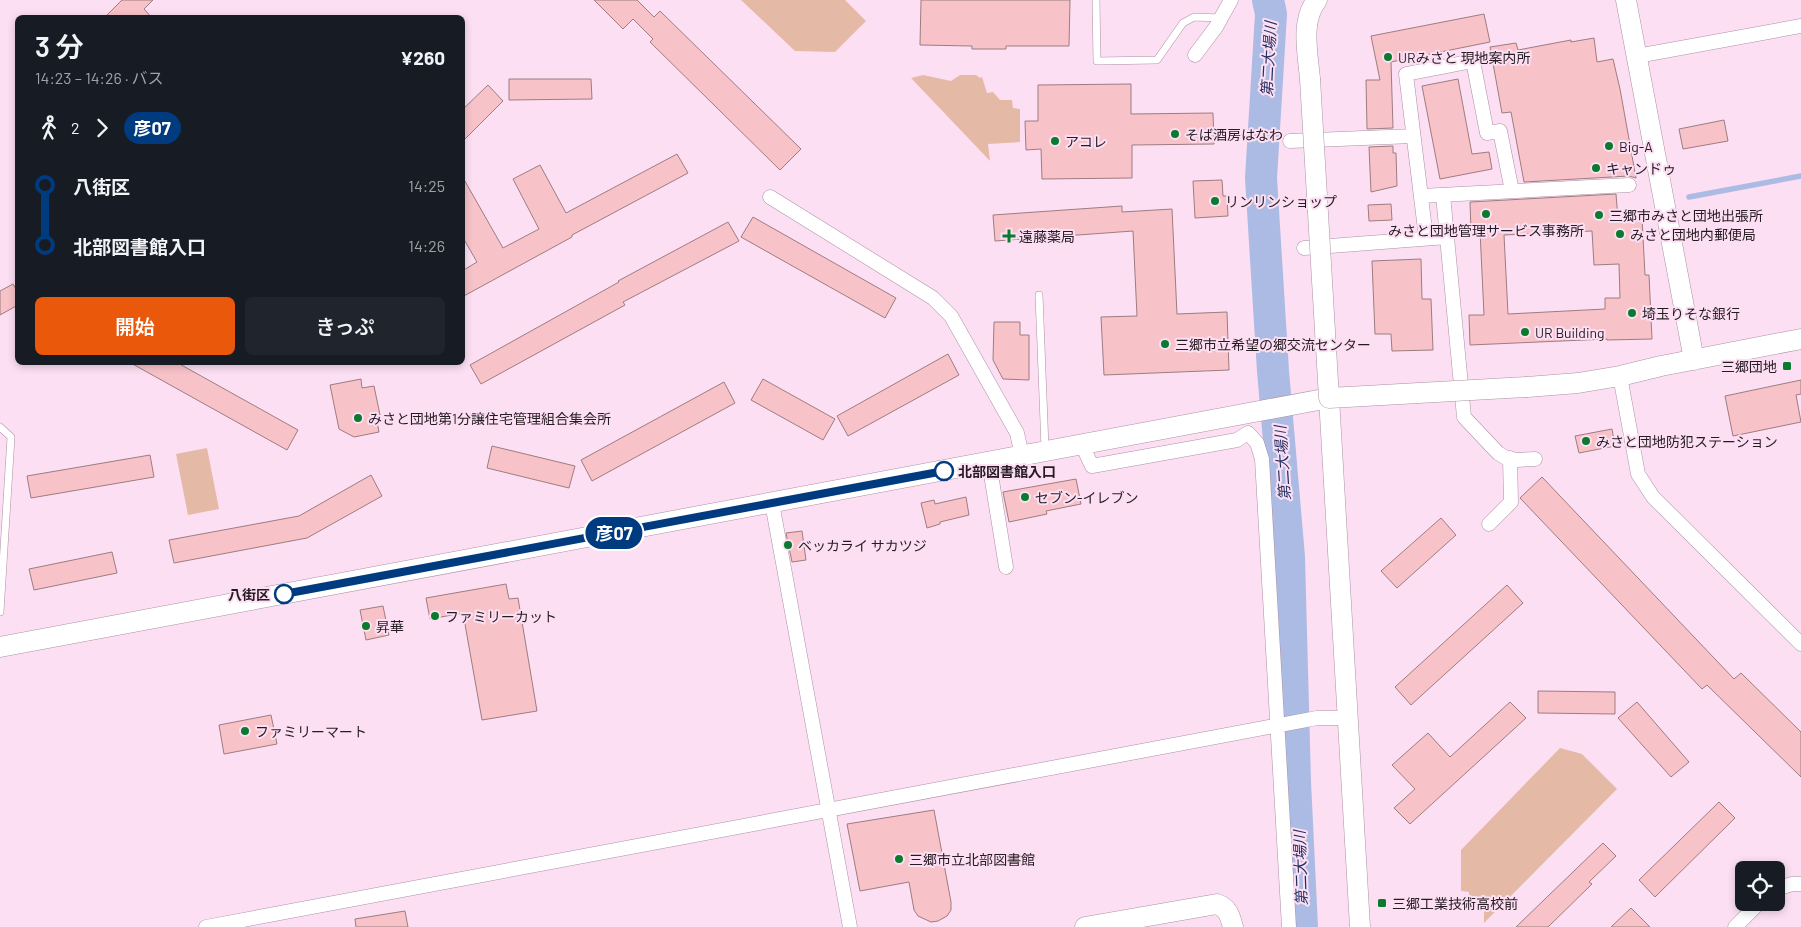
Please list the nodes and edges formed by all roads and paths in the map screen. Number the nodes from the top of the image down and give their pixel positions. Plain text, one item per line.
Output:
1 (1096, 0) edge
2 (1230, 0) edge
3 (1317, 0) edge
4 (1626, 0) edge
5 (1222, 18) junction
6 (1801, 26) edge
7 (1195, 55) dead end
8 (1637, 56) junction
9 (1413, 136) junction
10 (1290, 141) dead end
11 (1629, 185) dead end
12 (1512, 191) junction
13 (1443, 195) junction
14 (1421, 196) junction
15 (770, 197) dead end
16 (1447, 237) junction
17 (1426, 238) junction
18 (1304, 248) dead end
19 (1039, 295) dead end
20 (1801, 339) edge
21 (1694, 360) junction
22 (1620, 376) junction
23 (1329, 398) junction
24 (0, 428) edge
25 (1082, 445) junction
26 (1045, 451) junction
27 (1022, 456) junction
28 (1510, 458) junction
29 (1535, 459) dead end
30 (989, 462) junction
31 (772, 503) junction
32 (1489, 524) dead end
33 (1006, 567) dead end
34 (0, 612) edge
35 (1801, 644) edge
36 (0, 647) edge
37 (1348, 718) junction
38 (1278, 726) junction
39 (828, 809) junction
40 (1801, 884) edge
41 (1785, 887) edge
42 (1751, 911) edge
43 (206, 927) edge
44 (850, 927) edge
45 (1085, 927) edge
46 (1232, 927) edge
47 (1289, 927) edge
48 (1360, 927) edge
49 (1735, 927) edge

1 - 5 lane
2 - 5 street
3 - 23 street, bridge
4 - 8 street
5 - 7 street
6 - 8 street
8 - 21 street
9 - 10 street
9 - 12 street
9 - 14 street
11 - 12 street
12 - 13 street
13 - 14 street
13 - 16 street
14 - 17 street
15 - 27 street
16 - 17 street
16 - 28 street
17 - 18 street
19 - 26 lane
20 - 21 street
21 - 22 street
22 - 23 street, bridge
22 - 35 street
23 - 25 street
23 - 37 street
24 - 34 lane
25 - 26 street
25 - 38 street
26 - 27 street
27 - 30 street
28 - 29 street
28 - 32 street
30 - 31 street
30 - 33 street
31 - 36 street
31 - 39 street
37 - 38 street
37 - 48 street
38 - 39 street
38 - 47 street
39 - 43 street
39 - 44 street
40 - 41 street
42 - 49 street
45 - 46 street

